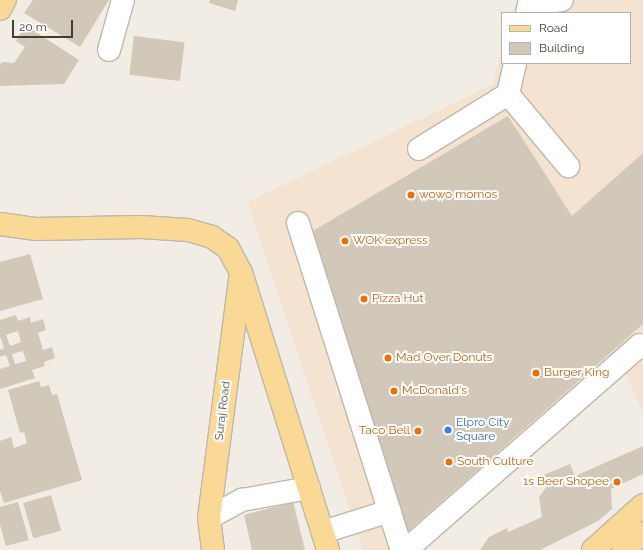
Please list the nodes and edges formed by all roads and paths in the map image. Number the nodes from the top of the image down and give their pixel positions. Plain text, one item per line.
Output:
1 (5, 0) edge
2 (124, 0) edge
3 (562, 0) edge
4 (0, 9) edge
5 (527, 12) edge
6 (109, 50) dead end
7 (515, 64) edge
8 (508, 94) junction
9 (419, 148) dead end
10 (568, 166) dead end
11 (298, 223) dead end
12 (0, 224) edge
13 (241, 272) junction
14 (643, 348) edge
15 (309, 488) junction
16 (643, 505) edge
17 (390, 511) junction
18 (209, 518) junction
19 (643, 533) edge
20 (325, 541) edge
21 (213, 550) edge
22 (402, 550) edge
23 (406, 550) edge
24 (592, 550) edge
25 (623, 550) edge

1 - 4 main road
2 - 6 street
3 - 5 street
7 - 8 street
8 - 9 street
8 - 10 street
11 - 17 street
12 - 13 main road
13 - 15 main road
13 - 18 main road, Suraj Road
14 - 23 street
15 - 18 street
15 - 20 main road
16 - 24 main road
17 - 20 street
17 - 22 street
18 - 21 main road, Suraj Road
19 - 25 main road

